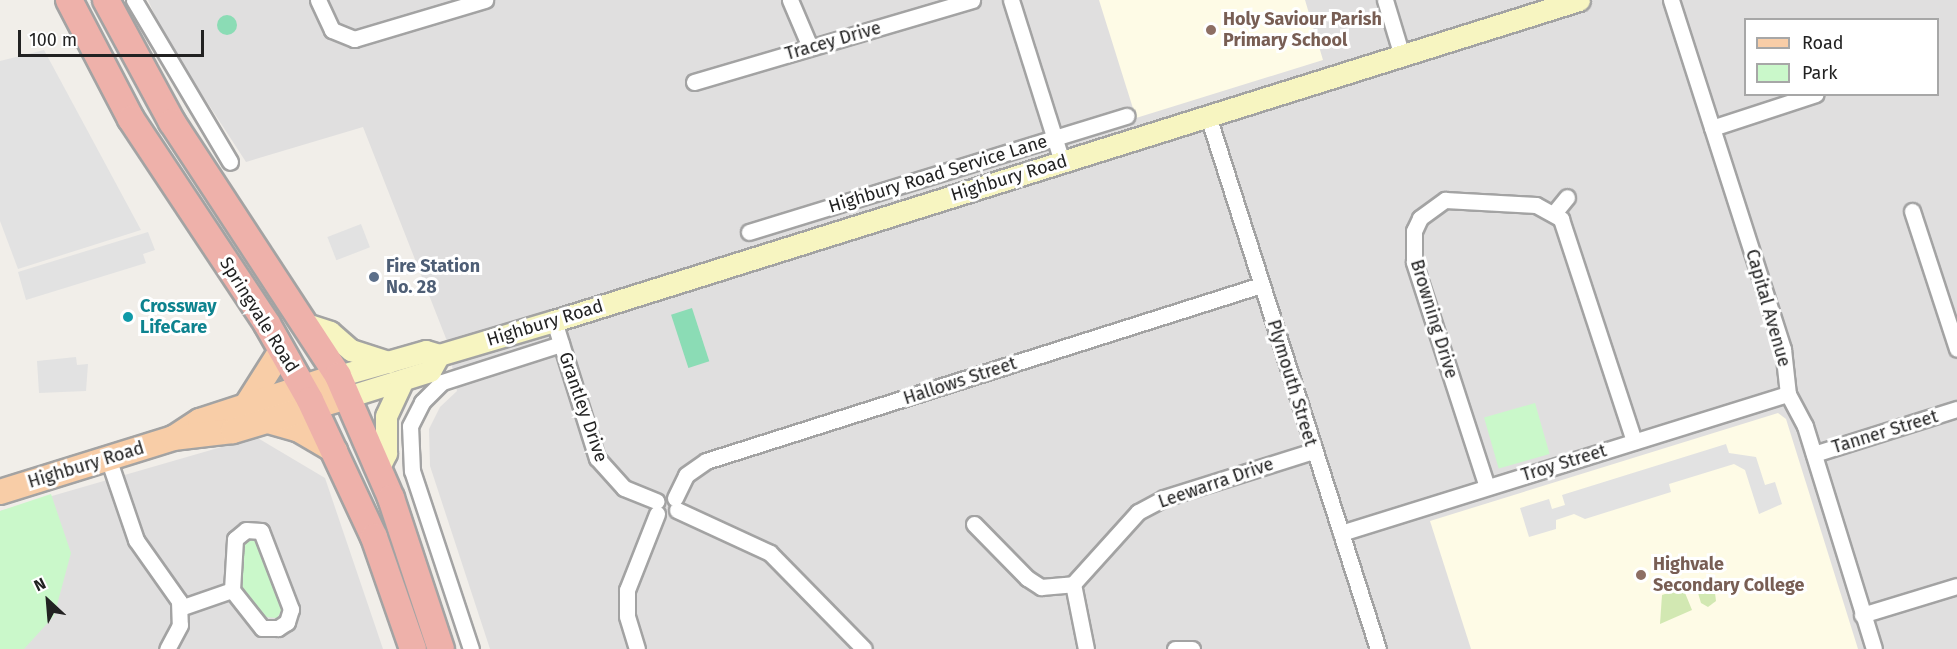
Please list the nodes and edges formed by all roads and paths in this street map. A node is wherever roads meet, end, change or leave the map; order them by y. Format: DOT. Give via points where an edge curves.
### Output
graph roads {
  1 [pos="69,0"];
  2 [pos="106,0"];
  3 [pos="134,0"];
  4 [pos="318,0"];
  5 [pos="485,0"];
  6 [pos="790,0"];
  7 [pos="972,0"];
  8 [pos="1011,0"];
  9 [pos="1385,0"];
  10 [pos="1579,0"];
  11 [pos="1671,0"];
  12 [pos="810,47"];
  13 [pos="1402,56"];
  14 [pos="694,82"];
  15 [pos="1810,96"];
  16 [pos="1127,116"];
  17 [pos="1208,116"];
  18 [pos="1712,128"];
  19 [pos="1055,138"];
  20 [pos="230,162"];
  21 [pos="1062,162"];
  22 [pos="1567,196"];
  23 [pos="1912,211"];
  24 [pos="1555,212"];
  25 [pos="749,232"];
  26 [pos="1261,285"];
  27 [pos="554,321"];
  28 [pos="309,325"];
  29 [pos="561,344"];
  30 [pos="282,349"];
  31 [pos="1957,349"];
  32 [pos="439,355"];
  33 [pos="388,362"];
  34 [pos="403,380"];
  35 [pos="343,386"];
  36 [pos="1788,394"];
  37 [pos="308,397"];
  38 [pos="246,406"];
  39 [pos="1957,410"];
  40 [pos="268,421"];
  41 [pos="173,438"];
  42 [pos="1634,441"];
  43 [pos="335,451"];
  44 [pos="1313,451"];
  45 [pos="1814,454"];
  46 [pos="108,458"];
  47 [pos="379,467"];
  48 [pos="1487,487"];
  49 [pos="0,492"];
  50 [pos="676,504"];
  51 [pos="656,508"];
  52 [pos="974,524"];
  53 [pos="1341,533"];
  54 [pos="1074,584"];
  55 [pos="1957,586"];
  56 [pos="232,590"];
  57 [pos="180,608"];
  58 [pos="1862,615"];
  59 [pos="167,649"];
  60 [pos="412,649"];
  61 [pos="441,649"];
  62 [pos="471,649"];
  63 [pos="637,649"];
  64 [pos="864,649"];
  65 [pos="1086,649"];
  66 [pos="1175,649"];
  67 [pos="1192,649"];
  68 [pos="1378,649"];
  69 [pos="1874,649"];
  1 -- 30 [label="highway, Springvale Road" via="131,119"];
  2 -- 28 [label="highway, Springvale Road" via="172,122"];
  3 -- 20 [label="street"];
  4 -- 5 [label="street" via="332,30 347,39"];
  6 -- 12 [label="street"];
  7 -- 12 [label="street, Tracey Drive"];
  8 -- 19 [label="street"];
  9 -- 13 [label="street"];
  10 -- 13 [label="main road, Highbury Road"];
  11 -- 18 [label="street, Capital Avenue"];
  12 -- 14 [label="street, Tracey Drive"];
  13 -- 17 [label="main road, Highbury Road"];
  15 -- 18 [label="street"];
  16 -- 19 [label="street, Highbury Road Service Lane"];
  17 -- 21 [label="main road, Highbury Road"];
  17 -- 26 [label="street, Plymouth Street"];
  18 -- 36 [label="street, Capital Avenue" via="1783,349"];
  19 -- 21 [label="street"];
  19 -- 25 [label="street, Highbury Road Service Lane"];
  21 -- 27 [label="main road, Highbury Road"];
  22 -- 24 [label="street"];
  23 -- 31 [label="street"];
  24 -- 42 [label="street" via="1565,229"];
  24 -- 48 [label="street, Browning Drive" via="1536,205 1445,200 1429,208 1414,231 1414,262"];
  26 -- 44 [label="street, Plymouth Street"];
  26 -- 50 [label="street, Hallows Street" via="706,461 686,475"];
  27 -- 29 [label="street, Grantley Drive"];
  27 -- 32 [label="main road, Highbury Road"];
  28 -- 33 [label="main road" via="330,332 351,350"];
  28 -- 35 [label="highway, Springvale Road"];
  29 -- 51 [label="street, Grantley Drive" via="597,458 616,482"];
  29 -- 62 [label="street, Highbury Road" via="450,378 417,409 408,442 412,471"];
  30 -- 37 [label="highway, Springvale Road"];
  30 -- 38 [label="main road"];
  32 -- 33 [label="main road, Highbury Road" via="426,351"];
  32 -- 34 [label="main road, Highbury Road" via="430,371"];
  33 -- 35 [label="main road, Highbury Road"];
  34 -- 35 [label="main road, Highbury Road"];
  34 -- 47 [label="main road" via="386,416 386,453"];
  35 -- 37 [label="main road, Highbury Road"];
  35 -- 47 [label="highway, Springvale Road"];
  36 -- 42 [label="street, Troy Street"];
  36 -- 45 [label="street, Capital Avenue"];
  37 -- 38 [label="main road, Highbury Road"];
  37 -- 40 [label="main road, Highbury Road"];
  37 -- 43 [label="highway, Springvale Road"];
  38 -- 41 [label="main road, Highbury Road" via="200,421"];
  39 -- 45 [label="street, Tanner Street"];
  40 -- 41 [label="main road, Highbury Road" via="204,437"];
  40 -- 43 [label="main road" via="299,430"];
  41 -- 46 [label="main road, Highbury Road"];
  42 -- 48 [label="street, Troy Street"];
  43 -- 60 [label="highway, Springvale Road" via="374,537"];
  44 -- 53 [label="street, Plymouth Street"];
  44 -- 54 [label="street, Leewarra Drive" via="1164,498 1138,512"];
  45 -- 58 [label="street, Capital Avenue"];
  46 -- 49 [label="main road, Highbury Road"];
  46 -- 57 [label="street" via="136,540"];
  47 -- 61 [label="highway, Springvale Road"];
  48 -- 53 [label="street, Troy Street"];
  50 -- 51 [label="street"];
  50 -- 64 [label="street" via="770,553"];
  51 -- 63 [label="street" via="627,590 627,616"];
  52 -- 54 [label="street" via="1027,578 1041,586"];
  53 -- 68 [label="street, Plymouth Street"];
  54 -- 65 [label="street"];
  55 -- 58 [label="street"];
  56 -- 56 [label="street" via="235,538 246,530 261,531 291,609 287,622 262,628"];
  56 -- 57 [label="street"];
  57 -- 59 [label="street" via="178,632"];
  58 -- 69 [label="street, Capital Avenue"];
  66 -- 67 [label="street"];
}
